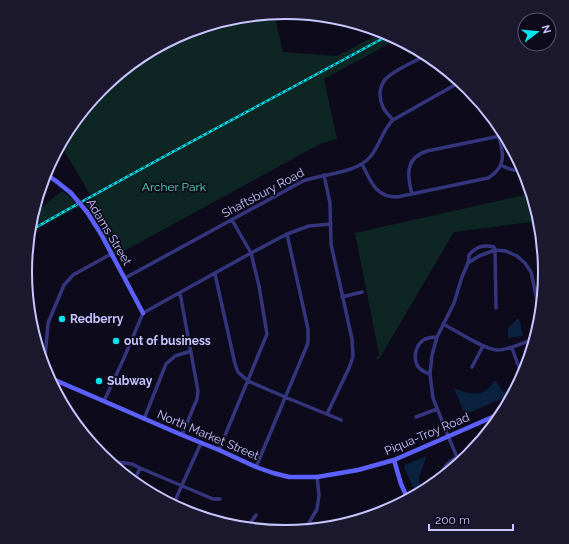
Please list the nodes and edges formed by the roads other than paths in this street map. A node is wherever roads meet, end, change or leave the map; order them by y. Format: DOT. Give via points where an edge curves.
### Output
graph roads {
  1 [pos="419,58"];
  2 [pos="454,85"];
  3 [pos="393,120"];
  4 [pos="498,135"];
  5 [pos="500,139"];
  6 [pos="362,164"];
  7 [pos="501,165"];
  8 [pos="516,170"];
  9 [pos="324,175"];
  10 [pos="50,177"];
  11 [pos="412,194"];
  12 [pos="232,220"];
  13 [pos="331,224"];
  14 [pos="287,234"];
  15 [pos="495,250"];
  16 [pos="251,253"];
  17 [pos="112,254"];
  18 [pos="468,263"];
  19 [pos="215,274"];
  20 [pos="125,278"];
  21 [pos="535,288"];
  22 [pos="362,292"];
  23 [pos="180,294"];
  24 [pos="536,295"];
  25 [pos="342,297"];
  26 [pos="496,308"];
  27 [pos="143,313"];
  28 [pos="443,324"];
  29 [pos="437,337"];
  30 [pos="528,341"];
  31 [pos="483,346"];
  32 [pos="512,348"];
  33 [pos="191,351"];
  34 [pos="45,354"];
  35 [pos="472,367"];
  36 [pos="519,367"];
  37 [pos="430,374"];
  38 [pos="56,381"];
  39 [pos="248,381"];
  40 [pos="285,397"];
  41 [pos="104,401"];
  42 [pos="437,409"];
  43 [pos="327,414"];
  44 [pos="416,417"];
  45 [pos="492,417"];
  46 [pos="144,419"];
  47 [pos="341,420"];
  48 [pos="182,436"];
  49 [pos="448,436"];
  50 [pos="201,443"];
  51 [pos="219,450"];
  52 [pos="458,456"];
  53 [pos="394,460"];
  54 [pos="453,460"];
  55 [pos="118,462"];
  56 [pos="256,467"];
  57 [pos="366,467"];
  58 [pos="140,468"];
  59 [pos="442,470"];
  60 [pos="136,477"];
  61 [pos="316,477"];
  62 [pos="182,486"];
  63 [pos="406,494"];
  64 [pos="220,499"];
  65 [pos="176,500"];
  66 [pos="256,515"];
  67 [pos="250,523"];
  68 [pos="308,524"];
  1 -- 3 [label="street" via="388,76 382,85 382,106"];
  2 -- 3 [label="street, Shaftsbury Road"];
  3 -- 6 [label="street, Shaftsbury Road" via="371,156"];
  4 -- 11 [label="street" via="418,155 408,171"];
  5 -- 7 [label="street" via="503,153"];
  6 -- 9 [label="street, Shaftsbury Road"];
  6 -- 11 [label="street" via="373,185 384,195 397,197"];
  7 -- 8 [label="street"];
  7 -- 11 [label="street" via="488,178"];
  9 -- 12 [label="street, Shaftsbury Road" via="303,181"];
  9 -- 13 [label="street"];
  10 -- 17 [label="street, Adams Street, bridge" via="71,193 88,212"];
  12 -- 16 [label="street"];
  12 -- 20 [label="street, Shaftsbury Road"];
  13 -- 14 [label="street" via="309,226"];
  13 -- 25 [label="street" via="331,244"];
  14 -- 16 [label="street"];
  14 -- 40 [label="street" via="308,329 308,343"];
  15 -- 18 [label="street"];
  15 -- 18 [label="street" via="488,245 480,246 469,255"];
  15 -- 21 [label="street" via="511,253 525,263 531,272"];
  15 -- 26 [label="street"];
  16 -- 19 [label="street"];
  16 -- 39 [label="street" via="268,334"];
  17 -- 20 [label="street, Adams Street"];
  17 -- 34 [label="street" via="73,275 64,285 48,323"];
  18 -- 28 [label="street" via="454,303"];
  19 -- 23 [label="street"];
  19 -- 39 [label="street" via="235,364 238,372"];
  20 -- 27 [label="street, Adams Street"];
  21 -- 24 [label="street"];
  22 -- 25 [label="street"];
  23 -- 27 [label="street"];
  23 -- 33 [label="street"];
  25 -- 43 [label="street" via="352,339 353,357"];
  27 -- 41 [label="street"];
  28 -- 29 [label="street"];
  28 -- 31 [label="street"];
  29 -- 37 [label="street"];
  29 -- 37 [label="street" via="425,339 416,348 417,366"];
  30 -- 32 [label="street"];
  31 -- 32 [label="street" via="496,350"];
  31 -- 35 [label="street"];
  32 -- 36 [label="street"];
  33 -- 46 [label="street" via="175,356 166,364"];
  33 -- 48 [label="street" via="198,391"];
  37 -- 42 [label="street"];
  38 -- 41 [label="street, North Market Street"];
  39 -- 40 [label="street"];
  39 -- 51 [label="street"];
  40 -- 43 [label="street"];
  40 -- 56 [label="street"];
  41 -- 46 [label="street, North Market Street"];
  42 -- 44 [label="street"];
  42 -- 49 [label="street"];
  43 -- 47 [label="street"];
  45 -- 49 [label="street, Piqua-Troy Road"];
  46 -- 48 [label="street, North Market Street"];
  48 -- 50 [label="street, North Market Street"];
  49 -- 52 [label="street"];
  49 -- 53 [label="street, Piqua-Troy Road"];
  50 -- 51 [label="street, North Market Street"];
  50 -- 62 [label="street"];
  51 -- 56 [label="street, North Market Street"];
  53 -- 57 [label="street, Piqua-Troy Road"];
  53 -- 63 [label="street"];
  54 -- 59 [label="street"];
  55 -- 58 [label="street"];
  56 -- 61 [label="street, North Market Street" via="289,477"];
  57 -- 61 [label="street, North Market Street"];
  58 -- 60 [label="street"];
  58 -- 62 [label="street"];
  61 -- 68 [label="street" via="319,495 316,509"];
  62 -- 64 [label="street" via="213,499"];
  62 -- 65 [label="street"];
  66 -- 67 [label="street"];
}
